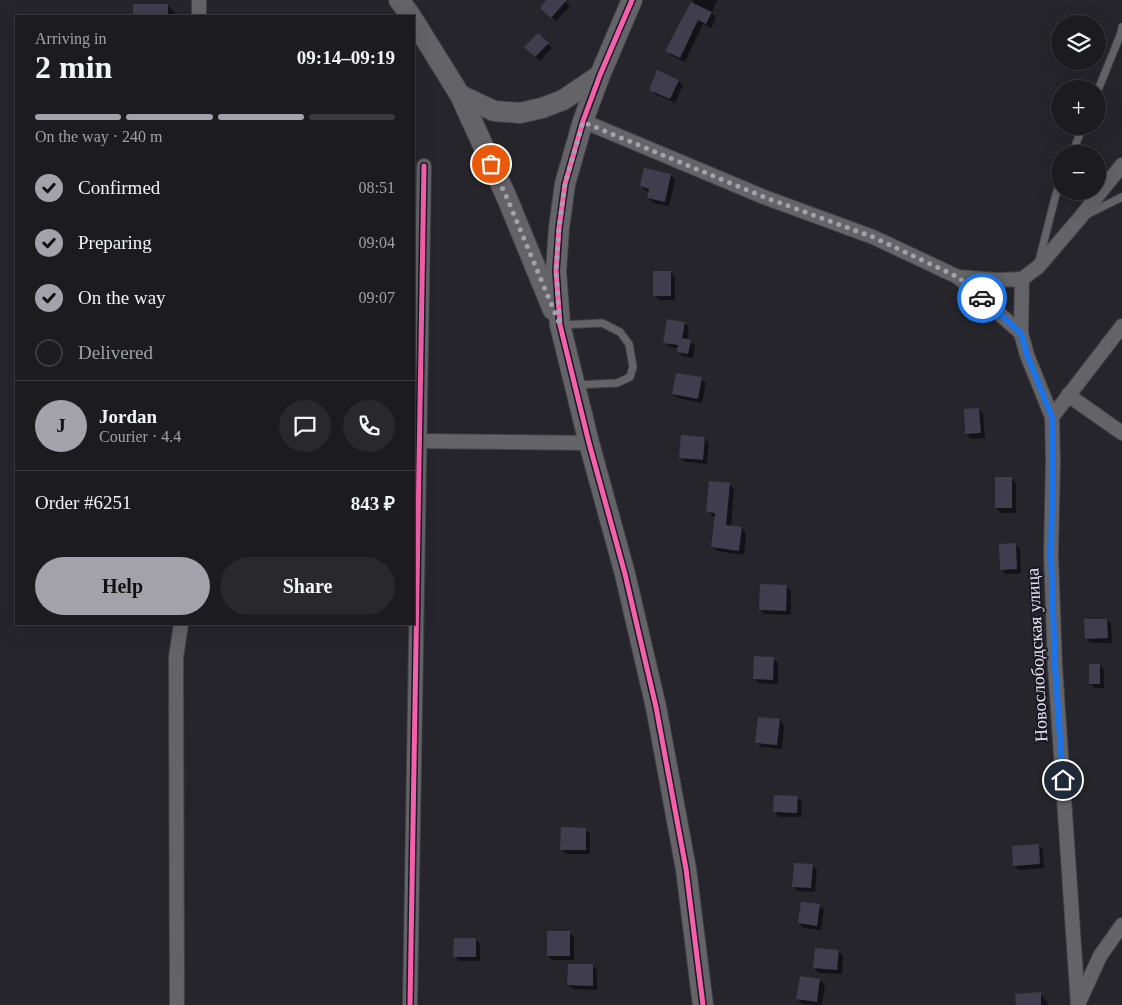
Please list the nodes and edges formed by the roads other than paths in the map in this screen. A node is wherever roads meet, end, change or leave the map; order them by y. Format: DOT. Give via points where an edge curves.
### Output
graph roads {
  1 [pos="199,0"];
  2 [pos="400,0"];
  3 [pos="632,0"];
  4 [pos="199,15"];
  5 [pos="410,15"];
  6 [pos="415,23"];
  7 [pos="1122,27"];
  8 [pos="600,75"];
  9 [pos="1102,80"];
  10 [pos="460,95"];
  11 [pos="583,122"];
  12 [pos="1122,165"];
  13 [pos="424,166"];
  14 [pos="1122,197"];
  15 [pos="1055,200"];
  16 [pos="1079,219"];
  17 [pos="1038,267"];
  18 [pos="958,277"];
  19 [pos="1022,279"];
  20 [pos="560,325"];
  21 [pos="1122,326"];
  22 [pos="1021,333"];
  23 [pos="575,385"];
  24 [pos="1068,395"];
  25 [pos="1052,417"];
  26 [pos="1122,433"];
  27 [pos="417,441"];
  28 [pos="589,442"];
  29 [pos="415,602"];
  30 [pos="181,625"];
  31 [pos="415,625"];
  32 [pos="1122,925"];
  33 [pos="1078,1004"];
  34 [pos="177,1005"];
  35 [pos="410,1005"];
  36 [pos="703,1005"];
  1 -- 4 [label="street"];
  2 -- 5 [label="street"];
  3 -- 8 [label="street"];
  6 -- 10 [label="street"];
  7 -- 9 [label="lane"];
  8 -- 10 [label="street" via="563,100 520,113 494,111"];
  8 -- 11 [label="street"];
  10 -- 20 [label="street"];
  11 -- 18 [label="street" via="764,197 873,237"];
  11 -- 20 [label="street" via="565,184 559,228 556,271"];
  12 -- 16 [label="street"];
  13 -- 27 [label="street"];
  14 -- 16 [label="lane"];
  15 -- 17 [label="lane"];
  16 -- 17 [label="street"];
  17 -- 19 [label="street"];
  18 -- 19 [label="street"];
  18 -- 22 [label="street"];
  19 -- 22 [label="street"];
  20 -- 23 [label="street"];
  20 -- 23 [label="lane" via="602,323 620,332 628,344 633,367 630,376 617,383"];
  21 -- 24 [label="street"];
  22 -- 25 [label="street"];
  23 -- 28 [label="street"];
  24 -- 25 [label="street"];
  24 -- 26 [label="street"];
  25 -- 33 [label="street, Новослободская улица" via="1051,554 1055,666"];
  27 -- 28 [label="street"];
  27 -- 29 [label="street"];
  28 -- 36 [label="street" via="625,574 656,708 686,869"];
  30 -- 34 [label="street" via="176,657"];
  31 -- 35 [label="street"];
  32 -- 33 [label="street" via="1100,956"];
}
